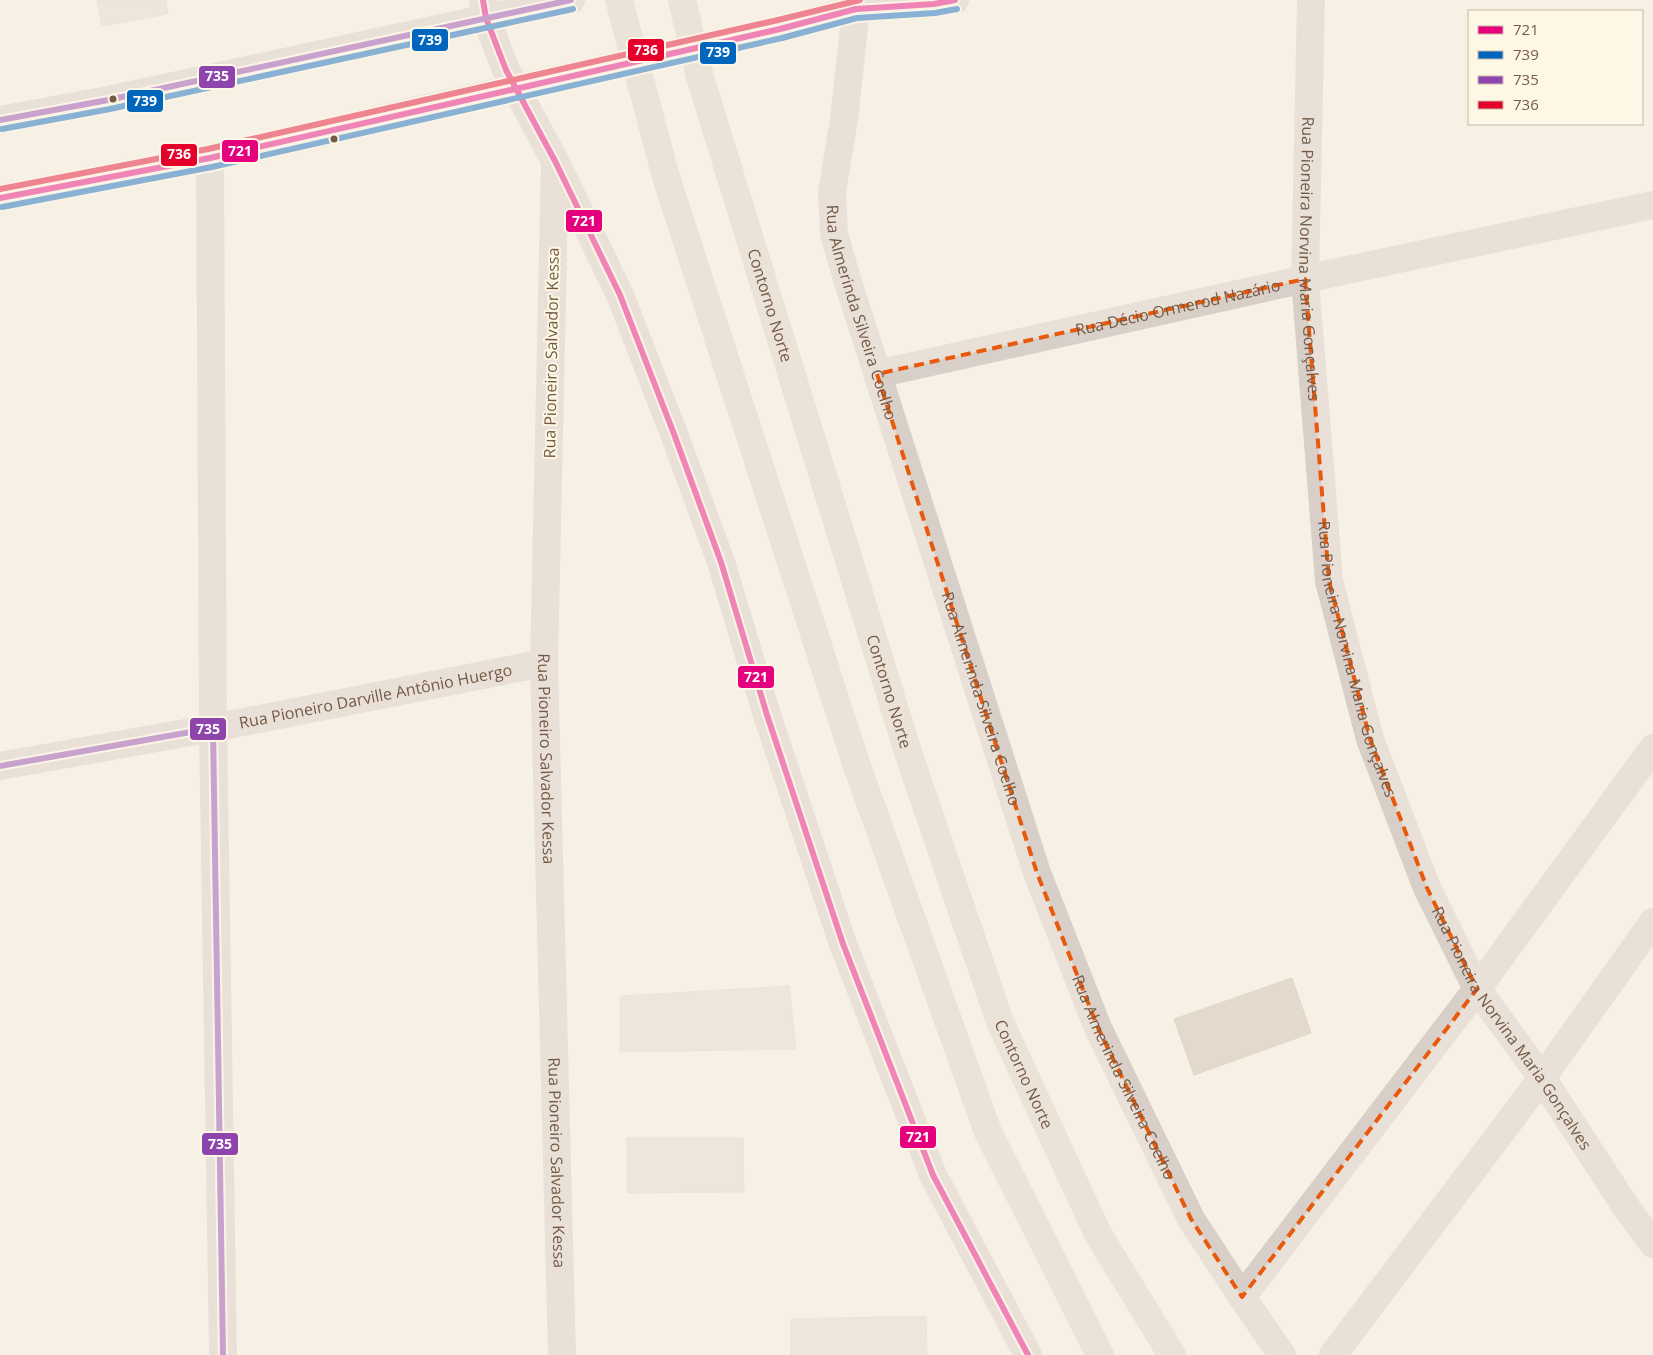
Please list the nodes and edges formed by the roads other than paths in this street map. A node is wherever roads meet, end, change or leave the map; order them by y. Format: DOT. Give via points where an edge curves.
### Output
graph roads {
  1 [pos="571,0"];
  2 [pos="619,0"];
  3 [pos="682,0"];
  4 [pos="956,0"];
  5 [pos="1310,0"];
  6 [pos="859,4"];
  7 [pos="485,9"];
  8 [pos="517,89"];
  9 [pos="0,120"];
  10 [pos="210,158"];
  11 [pos="555,161"];
  12 [pos="0,198"];
  13 [pos="1653,206"];
  14 [pos="1305,279"];
  15 [pos="878,374"];
  16 [pos="544,663"];
  17 [pos="213,728"];
  18 [pos="1653,748"];
  19 [pos="0,766"];
  20 [pos="1653,922"];
  21 [pos="1477,989"];
  22 [pos="1542,1078"];
  23 [pos="1653,1244"];
  24 [pos="1242,1297"];
  25 [pos="223,1355"];
  26 [pos="562,1355"];
  27 [pos="1028,1355"];
  28 [pos="1100,1355"];
  29 [pos="1172,1355"];
  30 [pos="1282,1355"];
  31 [pos="1333,1355"];
  1 -- 7 [label="street" via="533,8"];
  2 -- 28 [label="highway" via="666,177 864,785 988,1132"];
  3 -- 29 [label="highway, Contorno Norte" via="700,77 905,743 1000,1022 1098,1234"];
  4 -- 6 [label="street" via="934,4"];
  5 -- 14 [label="street, Rua Pioneira Norvina Maria Gonçalves"];
  6 -- 8 [label="street" via="780,29"];
  6 -- 15 [label="street, Rua Almerinda Silveira Coelho" via="832,192 834,234"];
  7 -- 8 [label="street" via="506,70"];
  7 -- 9 [label="street" via="108,100"];
  8 -- 10 [label="street"];
  8 -- 11 [label="street"];
  10 -- 12 [label="street"];
  10 -- 17 [label="street"];
  11 -- 16 [label="street, Rua Pioneiro Salvador Kessa"];
  11 -- 27 [label="street" via="620,295 674,434 721,562 767,715 843,944 933,1175"];
  13 -- 14 [label="street, Rua Décio Ormerod Nazário"];
  14 -- 15 [label="street, Rua Décio Ormerod Nazário"];
  14 -- 21 [label="street, Rua Pioneira Norvina Maria Gonçalves" via="1329,581 1370,739 1427,888"];
  15 -- 24 [label="street, Rua Almerinda Silveira Coelho" via="1037,873 1098,1028 1192,1219"];
  16 -- 17 [label="street, Rua Pioneiro Darville Antônio Huergo"];
  16 -- 26 [label="street, Rua Pioneiro Salvador Kessa"];
  17 -- 19 [label="street, Rua Pioneiro Darville Antônio Huergo"];
  17 -- 25 [label="street"];
  18 -- 21 [label="street"];
  20 -- 22 [label="street"];
  21 -- 22 [label="street, Rua Pioneira Norvina Maria Gonçalves"];
  21 -- 24 [label="street"];
  22 -- 23 [label="street, Rua Pioneira Norvina Maria Gonçalves"];
  22 -- 31 [label="street"];
  24 -- 30 [label="street, Rua Almerinda Silveira Coelho"];
}
